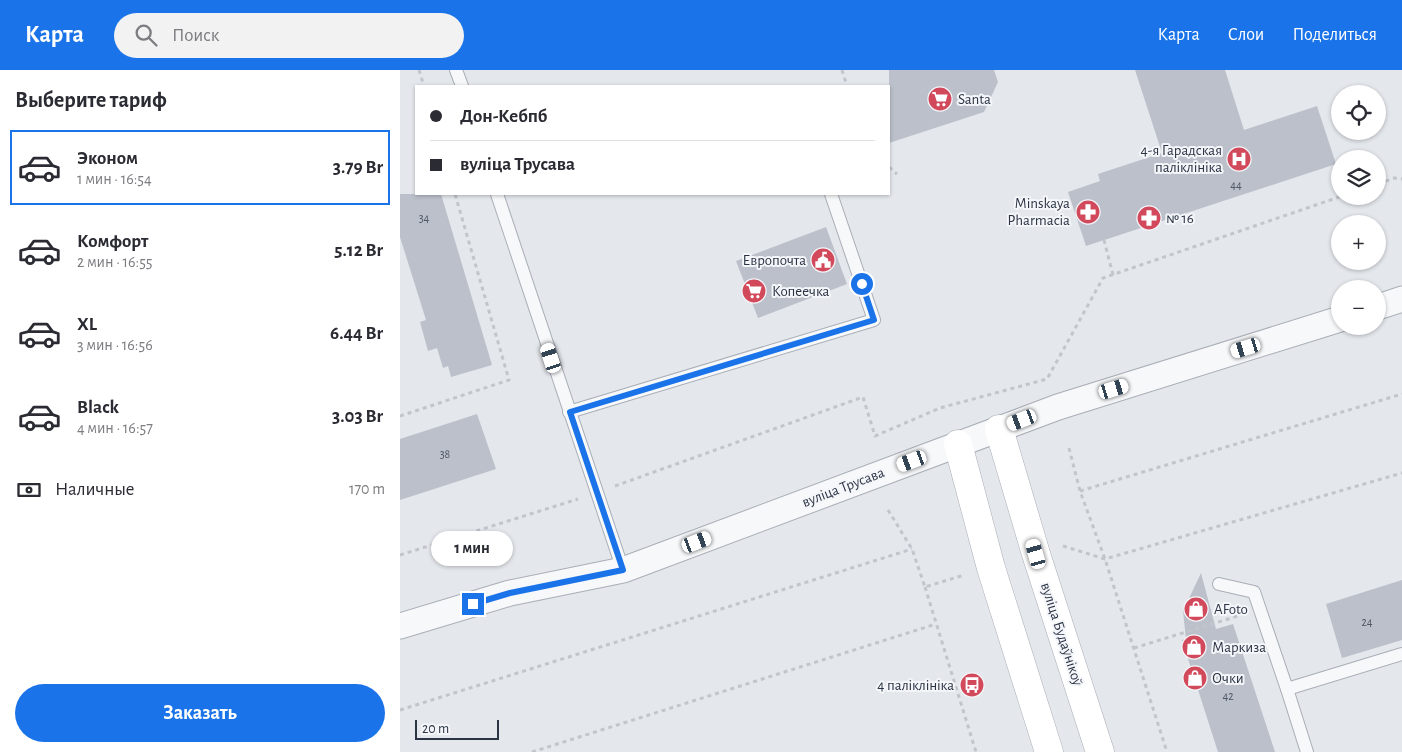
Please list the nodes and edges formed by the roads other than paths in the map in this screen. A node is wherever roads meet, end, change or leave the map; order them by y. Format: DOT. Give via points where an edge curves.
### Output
graph roads {
  1 [pos="456,70"];
  2 [pos="462,85"];
  3 [pos="497,195"];
  4 [pos="831,195"];
  5 [pos="1402,299"];
  6 [pos="1386,304"];
  7 [pos="1331,322"];
  8 [pos="570,412"];
  9 [pos="999,429"];
  10 [pos="958,444"];
  11 [pos="623,570"];
  12 [pos="1219,584"];
  13 [pos="400,626"];
  14 [pos="1402,654"];
  15 [pos="1287,689"];
  16 [pos="1048,752"];
  17 [pos="1100,752"];
  18 [pos="1307,752"];
  1 -- 2 [label="lane"];
  3 -- 8 [label="lane"];
  4 -- 8 [label="lane" via="874,320"];
  5 -- 6 [label="street"];
  7 -- 9 [label="street, вуліца Трусава" via="1058,407"];
  8 -- 11 [label="lane"];
  9 -- 10 [label="street, вуліца Трусава"];
  9 -- 17 [label="street, вуліца Будаўнікоў"];
  10 -- 11 [label="street, вуліца Трусава"];
  10 -- 16 [label="street" via="991,568"];
  11 -- 13 [label="street, вуліца Трусава" via="510,593"];
  12 -- 15 [label="lane" via="1254,592"];
  14 -- 15 [label="lane"];
  15 -- 18 [label="lane"];
}
